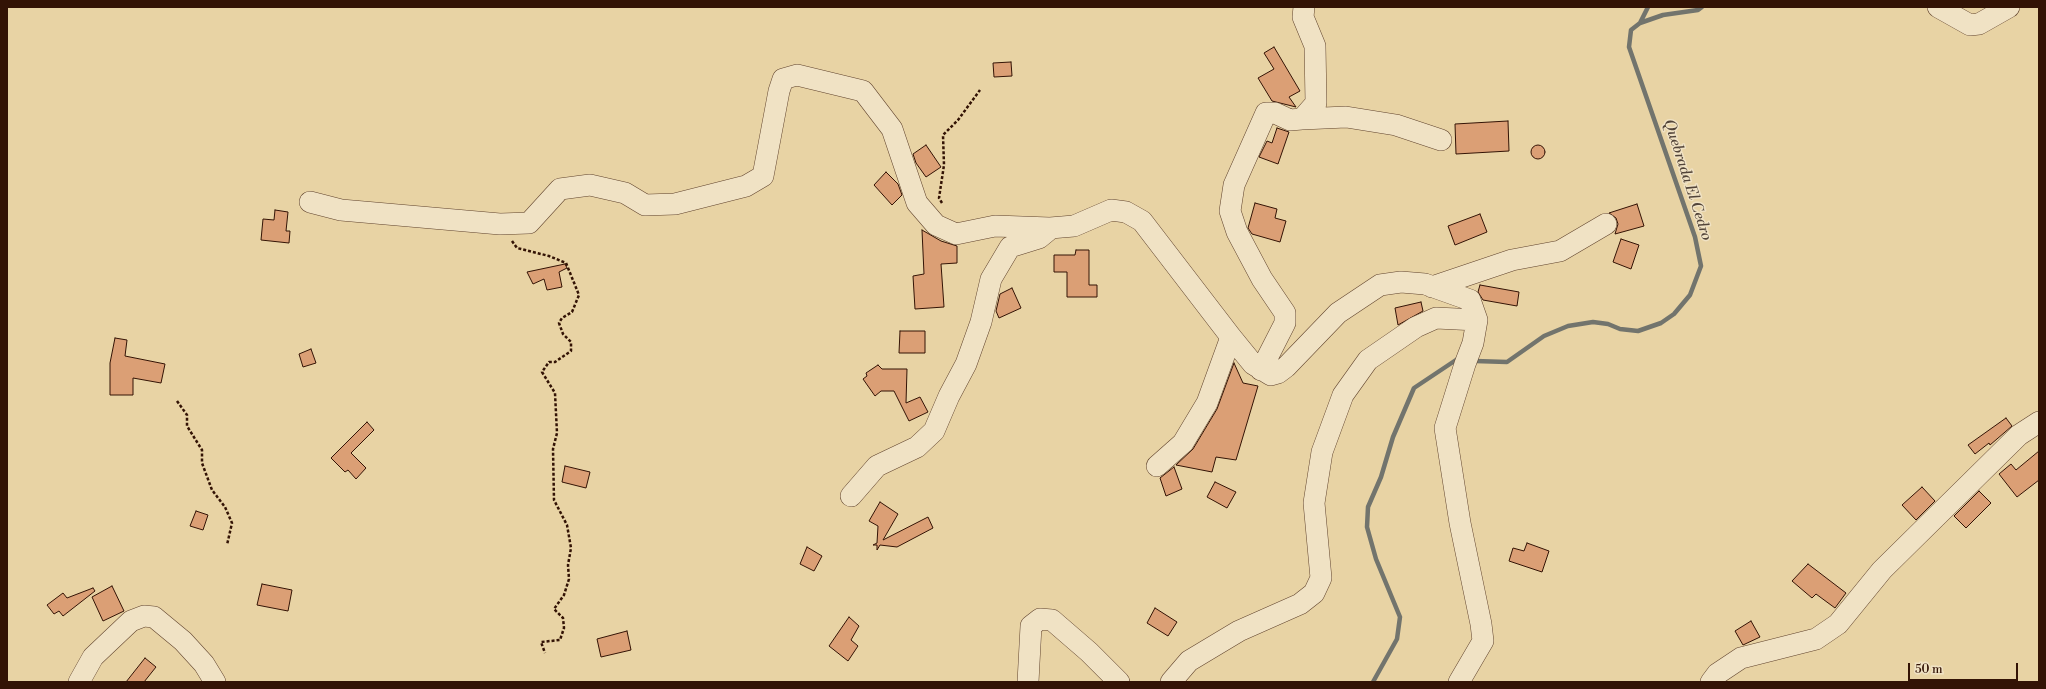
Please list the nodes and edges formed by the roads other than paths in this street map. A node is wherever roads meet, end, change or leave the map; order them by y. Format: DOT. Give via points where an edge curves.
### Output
graph roads {
  1 [pos="1304,7"];
  2 [pos="1938,7"];
  3 [pos="2009,7"];
  4 [pos="1302,118"];
  5 [pos="1441,140"];
  6 [pos="310,202"];
  7 [pos="1606,224"];
  8 [pos="1050,228"];
  9 [pos="1432,287"];
  10 [pos="1477,320"];
  11 [pos="1231,337"];
  12 [pos="1261,370"];
  13 [pos="2039,422"];
  14 [pos="1157,466"];
  15 [pos="851,496"];
  16 [pos="79,682"];
  17 [pos="215,682"];
  18 [pos="1028,682"];
  19 [pos="1119,682"];
  20 [pos="1171,682"];
  21 [pos="1459,682"];
  22 [pos="1711,682"];
  1 -- 4 [label="street" via="1302,17 1315,46 1316,103"];
  2 -- 3 [label="street" via="1970,25 1979,24"];
  4 -- 5 [label="street" via="1346,117 1396,125"];
  4 -- 12 [label="street" via="1290,120 1275,113 1266,113 1234,185 1230,211 1237,232 1262,279 1285,313 1284,323"];
  6 -- 8 [label="street" via="341,210 500,224 529,223 560,189 590,185 625,193 645,205 675,204 746,186 763,176 783,79 797,75 863,91 892,129 918,203 936,225 956,234 995,226"];
  7 -- 9 [label="street" via="1560,251 1512,260"];
  8 -- 11 [label="street" via="1074,226 1111,210 1126,212 1142,220"];
  8 -- 15 [label="street" via="1039,238 1010,247 991,279 981,322 966,364 934,431 917,447 877,466"];
  9 -- 10 [label="street" via="1470,300"];
  9 -- 12 [label="street" via="1401,282 1380,285 1338,313 1278,373 1271,375"];
  10 -- 20 [label="street" via="1436,318 1416,327 1368,360 1342,395 1322,452 1314,503 1321,578 1314,593 1300,604 1238,631 1189,661"];
  10 -- 21 [label="street" via="1474,343 1445,428 1458,516 1483,641"];
  11 -- 12 [label="street"];
  11 -- 14 [label="street" via="1207,403 1183,443"];
  13 -- 22 [label="street" via="2019,435 1882,570 1838,624 1816,639 1741,658 1717,674"];
  16 -- 17 [label="street" via="93,657 131,621 144,616 154,616 204,664"];
  18 -- 19 [label="street" via="1031,626 1040,619 1052,620 1090,652"];
}
